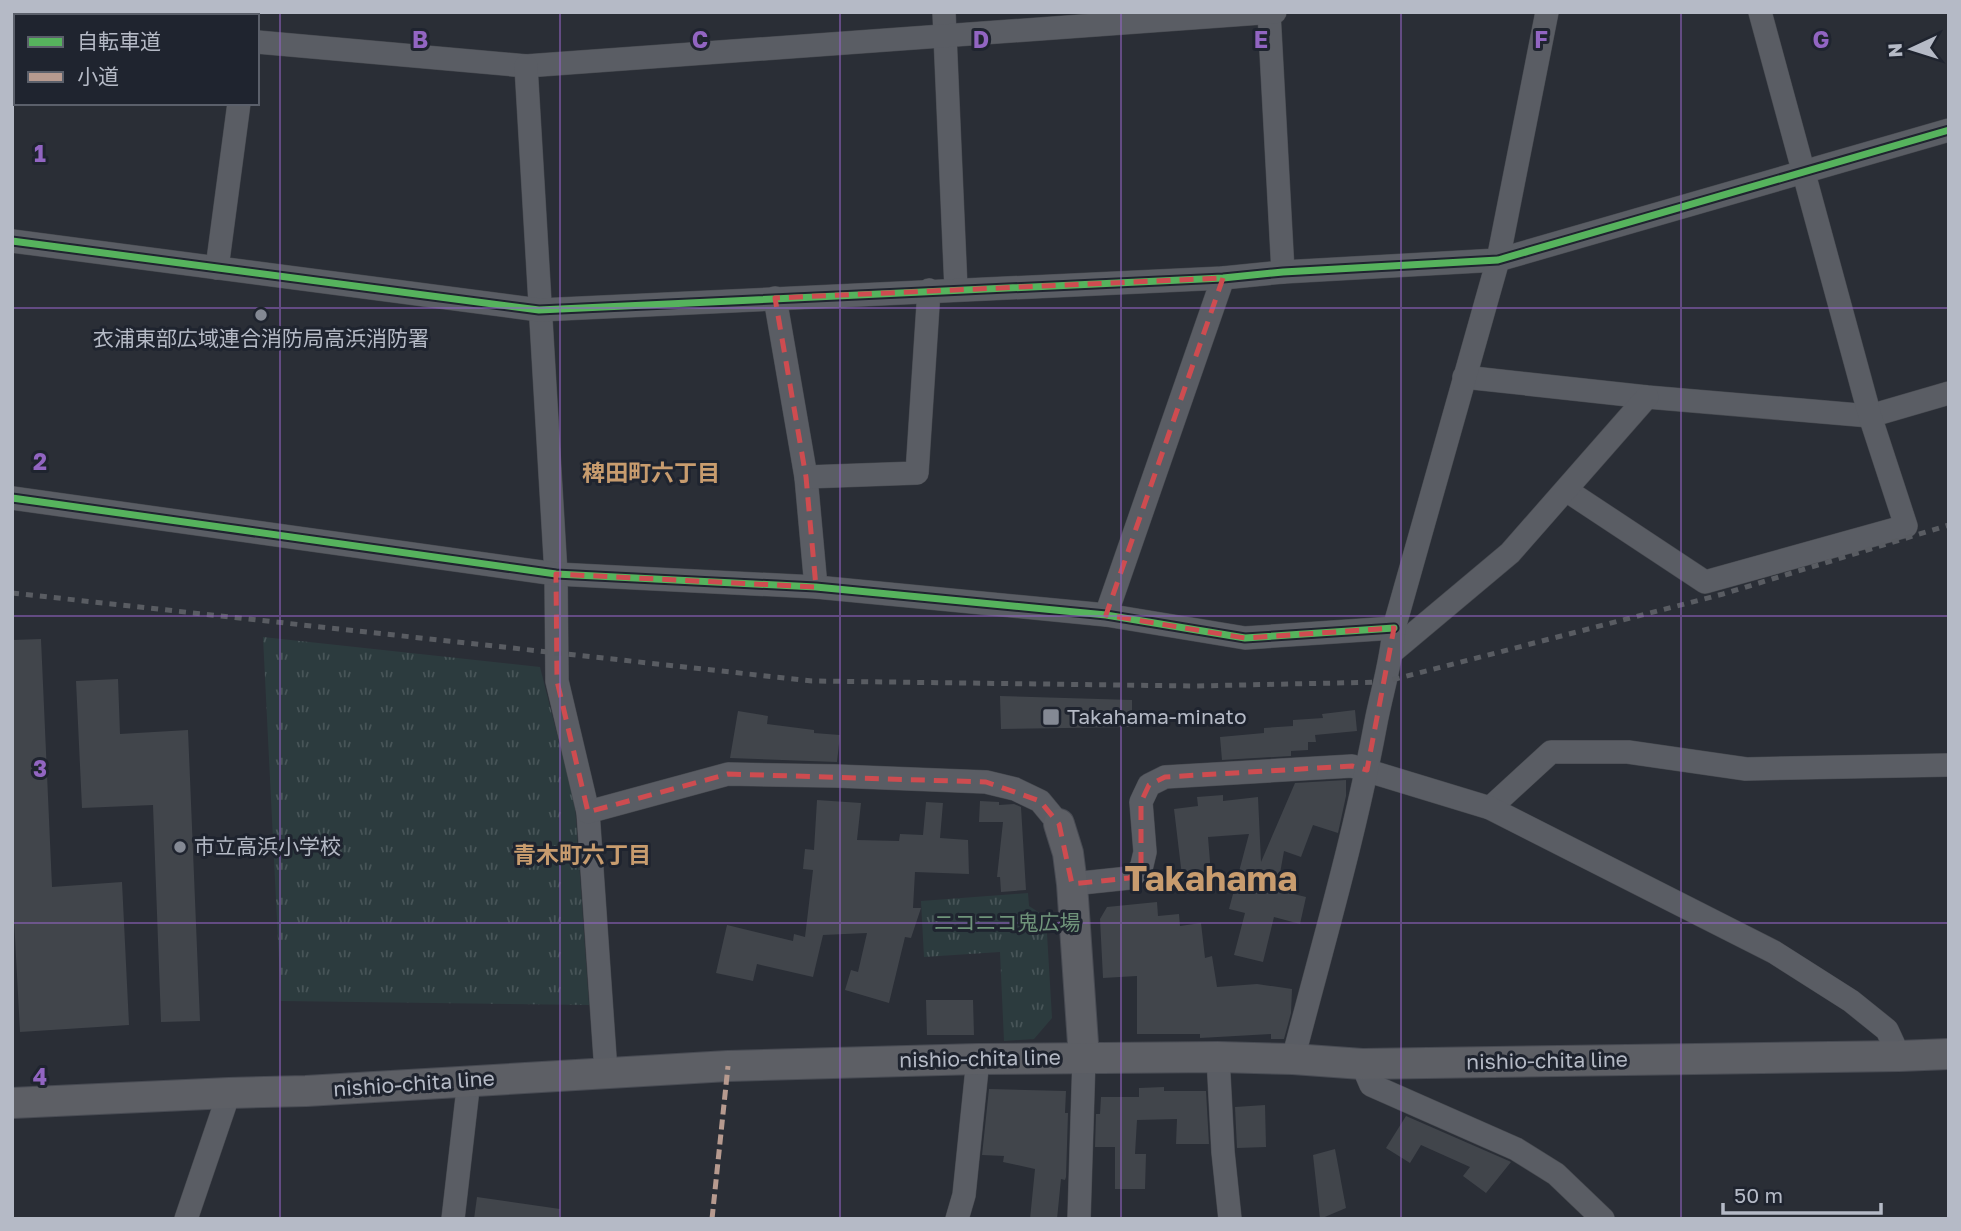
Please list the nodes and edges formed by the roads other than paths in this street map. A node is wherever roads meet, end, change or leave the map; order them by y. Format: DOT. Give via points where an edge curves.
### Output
graph roads {
  1 [pos="1275,12"];
  2 [pos="1547,12"];
  3 [pos="1760,12"];
  4 [pos="1269,13"];
  5 [pos="1169,16"];
  6 [pos="944,23"];
  7 [pos="259,42"];
  8 [pos="526,66"];
  9 [pos="239,105"];
  10 [pos="1949,130"];
  11 [pos="1804,172"];
  12 [pos="12,241"];
  13 [pos="1498,260"];
  14 [pos="217,268"];
  15 [pos="1283,272"];
  16 [pos="1223,278"];
  17 [pos="956,289"];
  18 [pos="929,290"];
  19 [pos="775,298"];
  20 [pos="539,310"];
  21 [pos="1464,377"];
  22 [pos="1949,393"];
  23 [pos="1647,397"];
  24 [pos="1870,416"];
  25 [pos="806,477"];
  26 [pos="1566,490"];
  27 [pos="12,498"];
  28 [pos="556,574"];
  29 [pos="816,587"];
  30 [pos="1106,615"];
  31 [pos="1394,628"];
  32 [pos="1392,652"];
  33 [pos="1949,765"];
  34 [pos="1367,770"];
  35 [pos="1490,808"];
  36 [pos="588,812"];
  37 [pos="1059,824"];
  38 [pos="1072,884"];
  39 [pos="1949,1054"];
  40 [pos="1899,1056"];
  41 [pos="1218,1057"];
  42 [pos="1084,1058"];
  43 [pos="978,1059"];
  44 [pos="1293,1059"];
  45 [pos="1362,1064"];
  46 [pos="606,1072"];
  47 [pos="469,1080"];
  48 [pos="229,1093"];
  49 [pos="12,1103"];
  50 [pos="186,1219"];
  51 [pos="453,1219"];
  52 [pos="957,1219"];
  53 [pos="1079,1219"];
  54 [pos="1230,1219"];
  55 [pos="1603,1219"];
  1 -- 4 [label="street"];
  2 -- 13 [label="street"];
  3 -- 11 [label="street"];
  4 -- 5 [label="street"];
  4 -- 15 [label="street"];
  5 -- 6 [label="street"];
  6 -- 8 [label="street"];
  6 -- 17 [label="street"];
  7 -- 8 [label="street"];
  8 -- 20 [label="street"];
  9 -- 14 [label="street"];
  10 -- 11 [label="street"];
  11 -- 13 [label="street"];
  11 -- 24 [label="street"];
  12 -- 14 [label="street"];
  13 -- 15 [label="street"];
  13 -- 21 [label="street"];
  14 -- 20 [label="street"];
  15 -- 16 [label="street"];
  16 -- 17 [label="street"];
  16 -- 30 [label="street"];
  17 -- 18 [label="street"];
  18 -- 19 [label="street"];
  18 -- 25 [label="street" via="917,473"];
  19 -- 20 [label="street"];
  19 -- 25 [label="street"];
  20 -- 28 [label="street"];
  21 -- 23 [label="street"];
  21 -- 31 [label="street"];
  22 -- 24 [label="street"];
  23 -- 24 [label="street"];
  23 -- 26 [label="street"];
  24 -- 26 [label="street" via="1906,526 1706,582"];
  25 -- 29 [label="street"];
  26 -- 32 [label="street" via="1510,553"];
  27 -- 28 [label="street"];
  28 -- 29 [label="street"];
  28 -- 36 [label="street" via="557,681"];
  29 -- 30 [label="street"];
  30 -- 31 [label="street" via="1245,638"];
  31 -- 32 [label="street"];
  32 -- 34 [label="street"];
  33 -- 35 [label="street" via="1746,769 1628,752 1551,752"];
  34 -- 35 [label="street"];
  34 -- 38 [label="street" via="1352,766 1165,777 1149,785 1141,802 1145,852 1141,869 1129,878"];
  34 -- 44 [label="street"];
  35 -- 40 [label="street" via="1774,952 1851,1001 1886,1030"];
  36 -- 37 [label="street" via="728,774 809,775 986,782 1040,801"];
  36 -- 46 [label="street"];
  37 -- 38 [label="main road"];
  38 -- 42 [label="main road"];
  39 -- 40 [label="main road, nishio-chita line"];
  40 -- 45 [label="main road, nishio-chita line"];
  41 -- 42 [label="main road, nishio-chita line"];
  41 -- 44 [label="main road, nishio-chita line"];
  41 -- 54 [label="street"];
  42 -- 43 [label="main road, nishio-chita line"];
  42 -- 53 [label="street"];
  43 -- 46 [label="main road, nishio-chita line"];
  43 -- 52 [label="street" via="964,1195"];
  44 -- 45 [label="main road, nishio-chita line"];
  45 -- 55 [label="street" via="1371,1085 1516,1149 1556,1174"];
  46 -- 47 [label="main road, nishio-chita line"];
  47 -- 48 [label="main road, nishio-chita line"];
  47 -- 51 [label="street"];
  48 -- 49 [label="main road, nishio-chita line"];
  48 -- 50 [label="street"];
}
